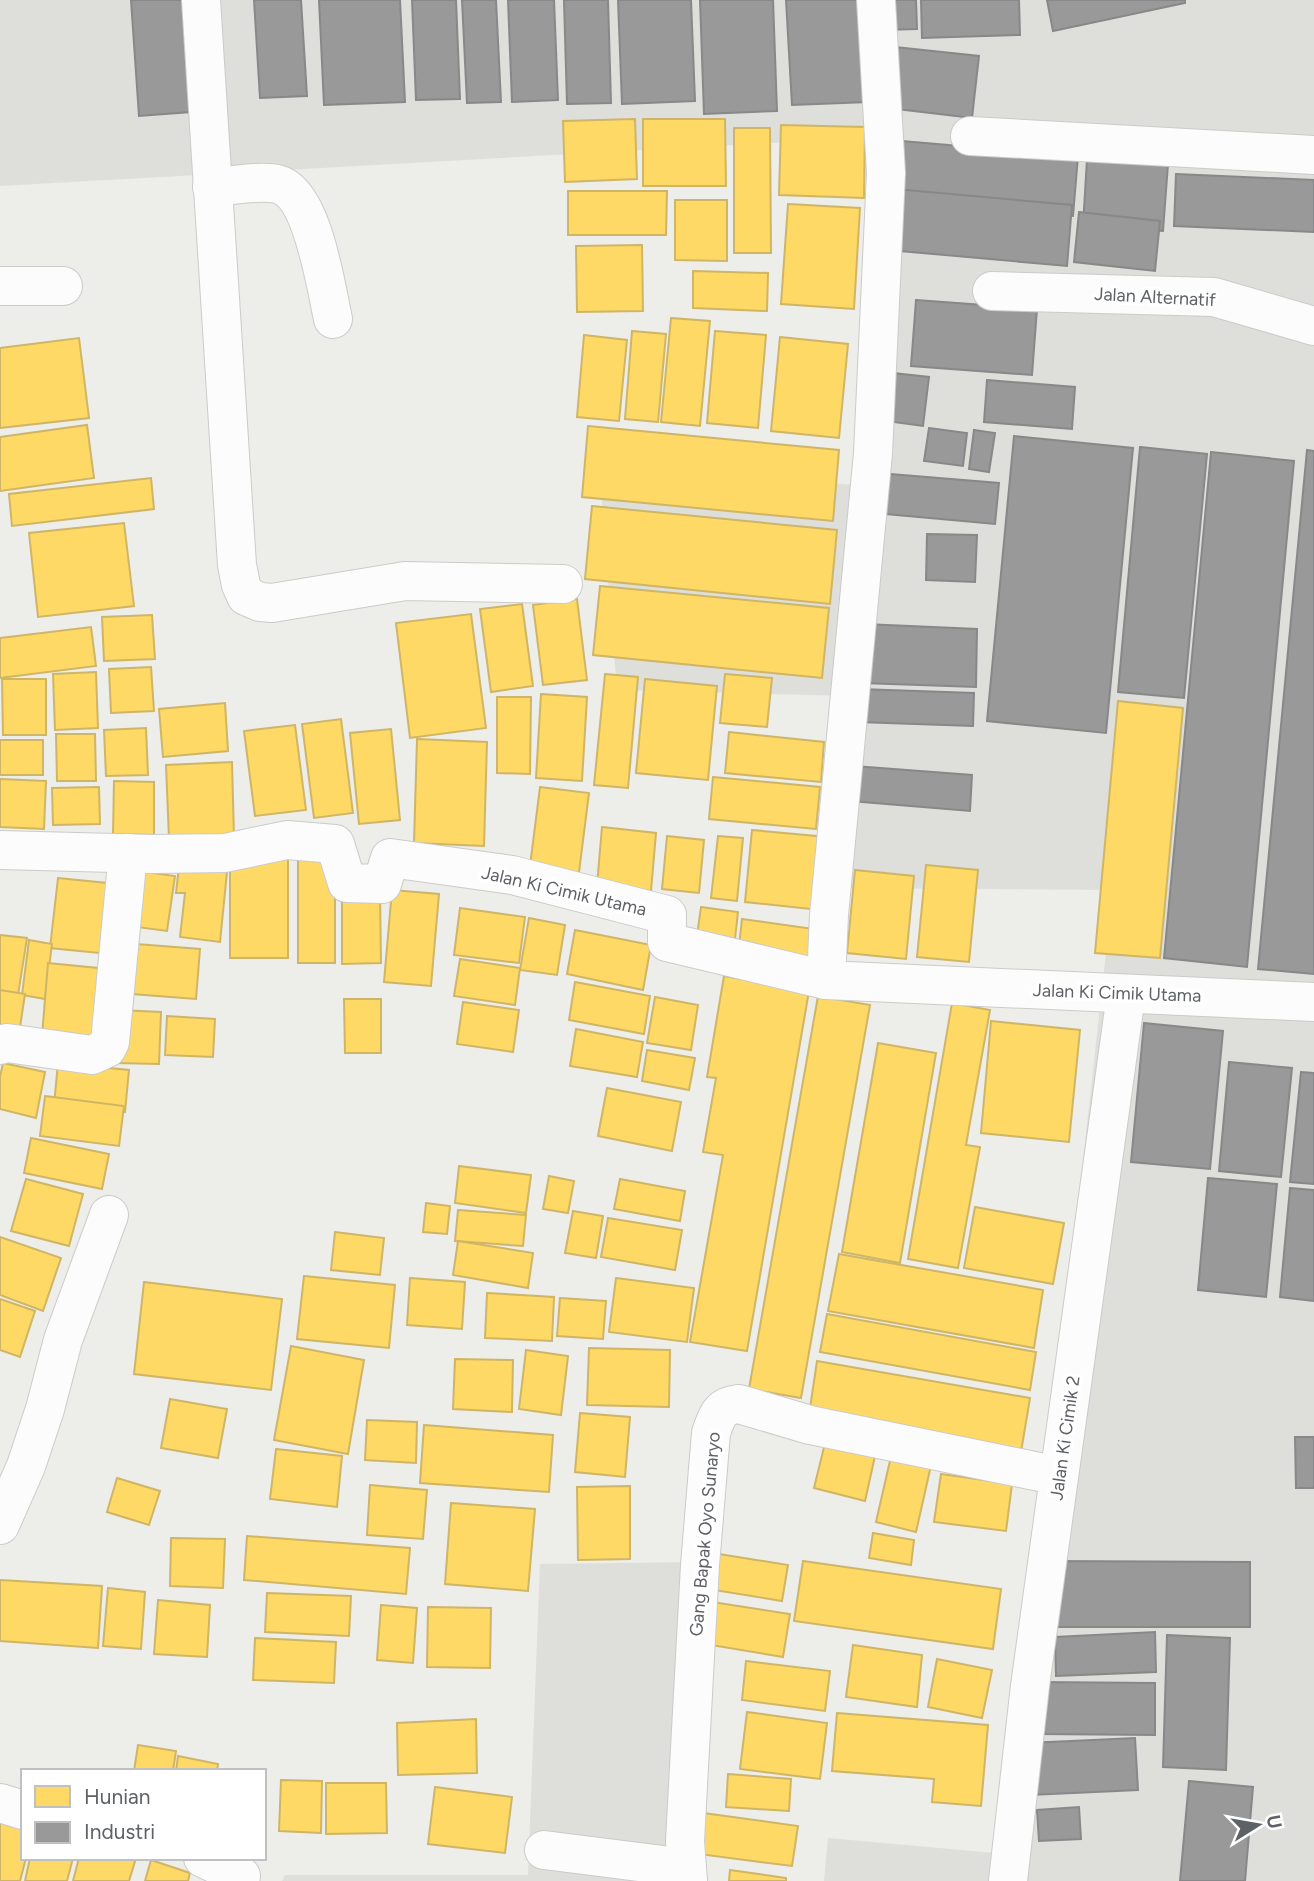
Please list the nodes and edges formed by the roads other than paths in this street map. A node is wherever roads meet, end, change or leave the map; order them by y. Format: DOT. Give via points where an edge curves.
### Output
graph roads {
  1 [pos="201,0"];
  2 [pos="876,0"];
  3 [pos="970,135"];
  4 [pos="1314,155"];
  5 [pos="212,187"];
  6 [pos="0,286"];
  7 [pos="63,286"];
  8 [pos="992,291"];
  9 [pos="333,319"];
  10 [pos="1314,326"];
  11 [pos="563,584"];
  12 [pos="0,850"];
  13 [pos="128,853"];
  14 [pos="826,980"];
  15 [pos="1126,995"];
  16 [pos="1314,1002"];
  17 [pos="0,1045"];
  18 [pos="109,1214"];
  19 [pos="1059,1476"];
  20 [pos="0,1525"];
  21 [pos="0,1803"];
  22 [pos="21,1809"];
  23 [pos="544,1850"];
  24 [pos="207,1860"];
  25 [pos="688,1875"];
  26 [pos="241,1876"];
  27 [pos="1008,1881"];
  1 -- 5 [label="street"];
  2 -- 14 [label="street" via="886,173 873,440"];
  3 -- 4 [label="street"];
  5 -- 9 [label="street" via="276,183 292,192 310,227"];
  5 -- 11 [label="street" via="237,565 246,596 272,603 405,581"];
  6 -- 7 [label="street"];
  8 -- 10 [label="street, Jalan Alternatif" via="1214,297"];
  12 -- 13 [label="street, Jalan Ki Cimik Utama"];
  13 -- 14 [label="street, Jalan Ki Cimik Utama" via="225,853 287,841 335,844 347,883 382,884 390,858 512,875 667,915 667,942"];
  13 -- 17 [label="street" via="107,1048 92,1055"];
  14 -- 15 [label="street, Jalan Ki Cimik Utama"];
  15 -- 16 [label="street, Jalan Ki Cimik Utama"];
  15 -- 19 [label="street, Jalan Ki Cimik 2"];
  18 -- 20 [label="street" via="63,1340 26,1466"];
  19 -- 25 [label="street, Gang Bapak Oyo Sunaryo" via="810,1425 738,1404 718,1412 711,1433 700,1565 685,1841"];
  19 -- 27 [label="street, Jalan Ki Cimik 2"];
  21 -- 22 [label="street"];
  23 -- 25 [label="street"];
  24 -- 26 [label="street"];
}
